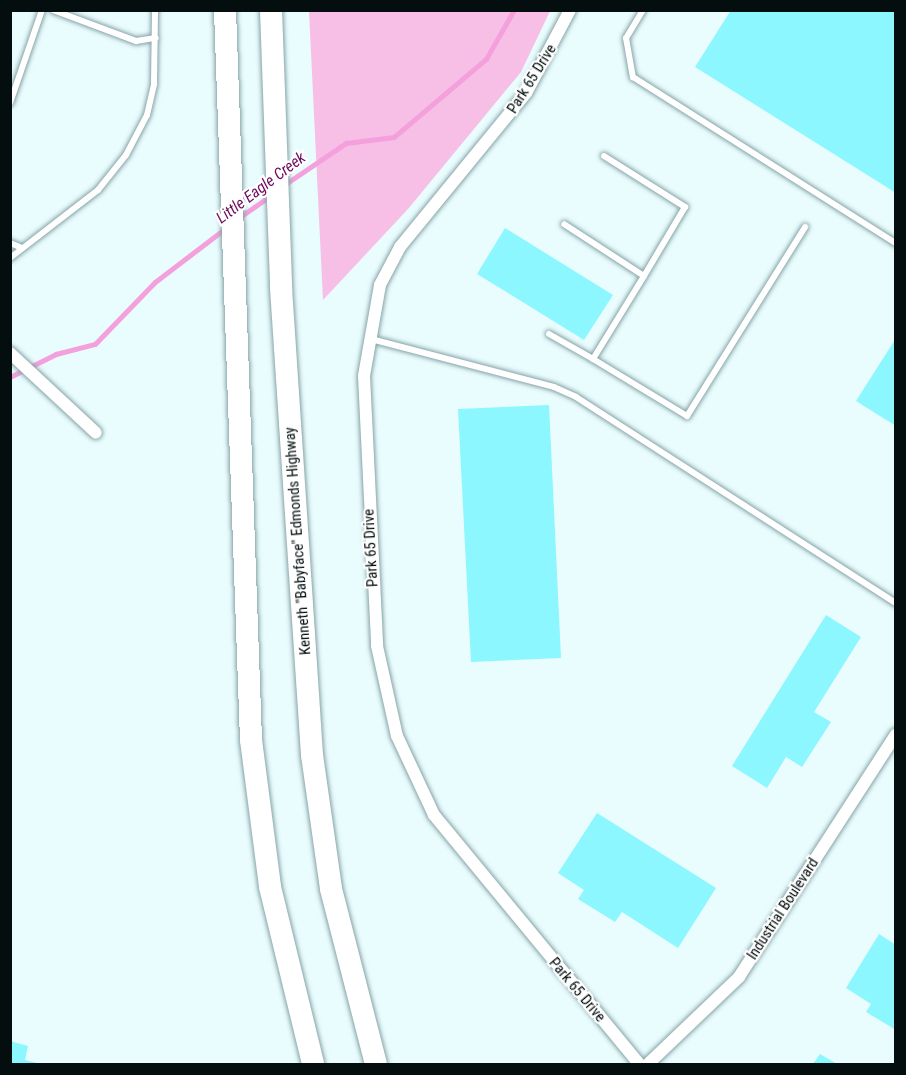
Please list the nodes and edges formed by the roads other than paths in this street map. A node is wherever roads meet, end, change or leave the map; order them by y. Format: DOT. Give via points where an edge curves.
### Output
graph roads {
  1 [pos="42,10"];
  2 [pos="53,10"];
  3 [pos="155,10"];
  4 [pos="225,10"];
  5 [pos="271,10"];
  6 [pos="570,10"];
  7 [pos="643,10"];
  8 [pos="156,38"];
  9 [pos="10,103"];
  10 [pos="604,156"];
  11 [pos="564,224"];
  12 [pos="805,226"];
  13 [pos="10,243"];
  14 [pos="896,243"];
  15 [pos="22,248"];
  16 [pos="10,258"];
  17 [pos="644,276"];
  18 [pos="549,334"];
  19 [pos="368,338"];
  20 [pos="10,353"];
  21 [pos="593,359"];
  22 [pos="96,433"];
  23 [pos="896,603"];
  24 [pos="896,734"];
  25 [pos="313,1065"];
  26 [pos="376,1065"];
  27 [pos="639,1065"];
  28 [pos="648,1065"];
  1 -- 9 [label="lane"];
  2 -- 8 [label="lane" via="136,41"];
  3 -- 8 [label="lane"];
  4 -- 25 [label="highway" via="239,317 251,740 270,887"];
  5 -- 26 [label="highway, Kenneth \"Babyface\" Edmonds Highway" via="281,288 316,790 340,931"];
  6 -- 19 [label="street, Park 65 Drive" via="514,111 391,261"];
  7 -- 14 [label="lane" via="626,38 633,77"];
  8 -- 15 [label="lane" via="147,115 126,155 98,190"];
  10 -- 17 [label="lane" via="685,207"];
  11 -- 17 [label="lane"];
  12 -- 21 [label="lane" via="687,416"];
  13 -- 15 [label="lane"];
  15 -- 16 [label="lane"];
  17 -- 21 [label="lane"];
  18 -- 21 [label="lane"];
  19 -- 23 [label="lane" via="554,387 576,397"];
  19 -- 27 [label="street, Park 65 Drive" via="364,419 377,646 383,689 404,756 450,839"];
  20 -- 22 [label="street"];
  24 -- 28 [label="street, Industrial Boulevard" via="739,976"];
}
